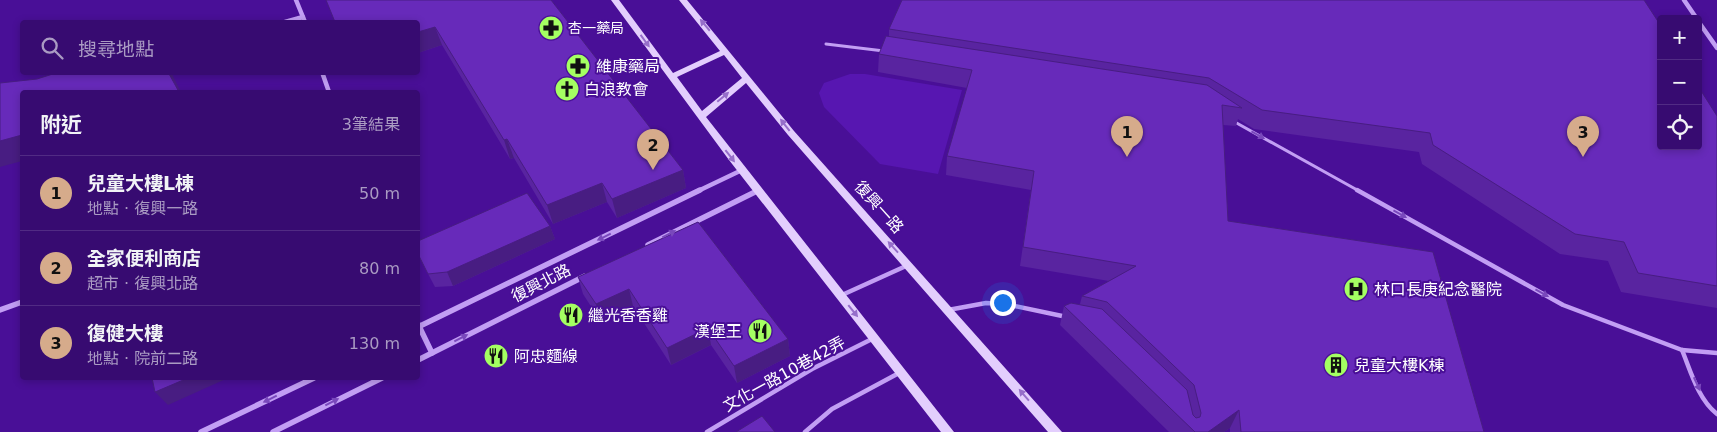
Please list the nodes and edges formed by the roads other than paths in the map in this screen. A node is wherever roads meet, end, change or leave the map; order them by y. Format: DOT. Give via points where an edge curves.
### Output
graph roads {
  1 [pos="296,0"];
  2 [pos="615,0"];
  3 [pos="683,0"];
  4 [pos="1684,0"];
  5 [pos="1694,15"];
  6 [pos="303,17"];
  7 [pos="292,20"];
  8 [pos="304,20"];
  9 [pos="1702,26"];
  10 [pos="826,44"];
  11 [pos="1717,48"];
  12 [pos="726,51"];
  13 [pos="892,52"];
  14 [pos="323,75"];
  15 [pos="672,77"];
  16 [pos="747,78"];
  17 [pos="328,90"];
  18 [pos="701,117"];
  19 [pos="1231,120"];
  20 [pos="742,170"];
  21 [pos="757,190"];
  22 [pos="644,247"];
  23 [pos="908,265"];
  24 [pos="591,273"];
  25 [pos="841,296"];
  26 [pos="20,303"];
  27 [pos="0,310"];
  28 [pos="948,310"];
  29 [pos="1071,318"];
  30 [pos="420,325"];
  31 [pos="420,330"];
  32 [pos="874,338"];
  33 [pos="1682,350"];
  34 [pos="432,353"];
  35 [pos="1717,353"];
  36 [pos="420,359"];
  37 [pos="899,373"];
  38 [pos="310,380"];
  39 [pos="378,380"];
  40 [pos="1717,414"];
  41 [pos="201,432"];
  42 [pos="273,432"];
  43 [pos="707,432"];
  44 [pos="805,432"];
  45 [pos="948,432"];
  46 [pos="1056,432"];
  1 -- 6 [label="street"];
  2 -- 15 [label="main road, one-way"];
  12 -- 3 [label="main road, 復興一路, one-way"];
  4 -- 5 [label="street"];
  6 -- 7 [label="street"];
  6 -- 8 [label="street"];
  9 -- 11 [label="street"];
  10 -- 13 [label="lane"];
  12 -- 15 [label="main road"];
  12 -- 16 [label="main road, 復興一路"];
  14 -- 17 [label="street"];
  15 -- 18 [label="main road"];
  18 -- 16 [label="main road, one-way"];
  23 -- 16 [label="main road, 復興一路, one-way" via="791,133"];
  18 -- 20 [label="main road, one-way"];
  19 -- 33 [label="lane, one-way" via="1563,305"];
  20 -- 21 [label="main road"];
  20 -- 30 [label="street, 復興北路, one-way"];
  22 -- 21 [label="street, one-way"];
  21 -- 25 [label="main road"];
  23 -- 25 [label="lane"];
  23 -- 28 [label="main road, 復興一路"];
  34 -- 24 [label="street, 復興北路, one-way"];
  25 -- 32 [label="main road, one-way"];
  26 -- 27 [label="street"];
  28 -- 29 [label="lane" via="986,302"];
  46 -- 28 [label="main road, 復興一路, one-way"];
  31 -- 34 [label="street"];
  32 -- 37 [label="main road"];
  32 -- 43 [label="lane, 文化一路10巷42弄" via="812,369"];
  33 -- 35 [label="lane"];
  33 -- 40 [label="lane, one-way" via="1698,386"];
  34 -- 36 [label="street, 復興北路"];
  37 -- 44 [label="lane" via="832,410"];
  37 -- 45 [label="main road"];
  38 -- 41 [label="street, one-way"];
  42 -- 39 [label="street, one-way"];
}
